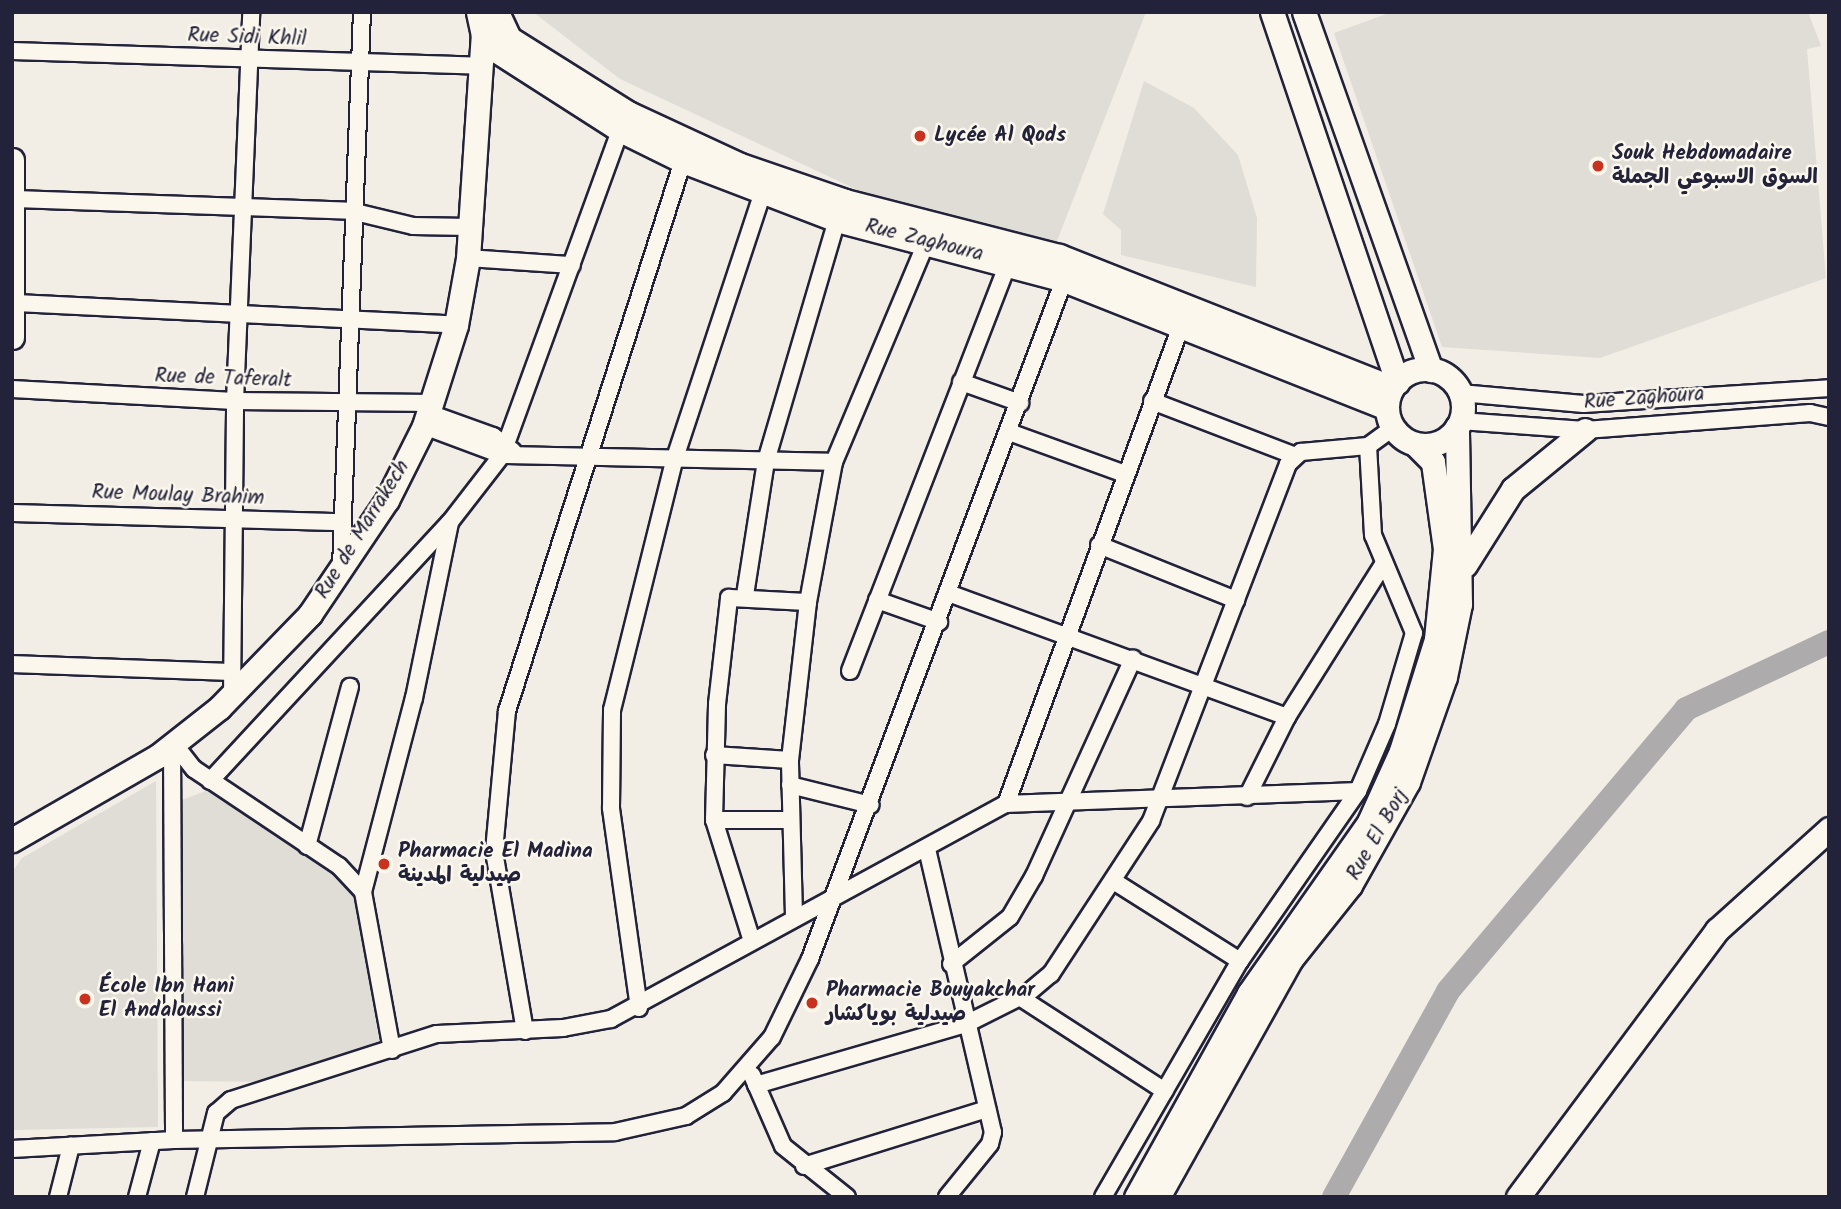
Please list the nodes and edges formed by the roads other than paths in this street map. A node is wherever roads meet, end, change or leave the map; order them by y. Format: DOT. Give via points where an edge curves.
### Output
graph roads {
  1 [pos="251,12"];
  2 [pos="362,12"];
  3 [pos="1304,15"];
  4 [pos="489,20"];
  5 [pos="1274,20"];
  6 [pos="12,51"];
  7 [pos="250,61"];
  8 [pos="361,62"];
  9 [pos="481,66"];
  10 [pos="620,130"];
  11 [pos="12,160"];
  12 [pos="683,162"];
  13 [pos="762,195"];
  14 [pos="244,208"];
  15 [pos="351,211"];
  16 [pos="14,213"];
  17 [pos="837,220"];
  18 [pos="470,228"];
  19 [pos="927,241"];
  20 [pos="468,258"];
  21 [pos="1009,262"];
  22 [pos="572,265"];
  23 [pos="1065,280"];
  24 [pos="14,303"];
  25 [pos="242,310"];
  26 [pos="350,314"];
  27 [pos="456,325"];
  28 [pos="1181,327"];
  29 [pos="12,337"];
  30 [pos="1431,370"];
  31 [pos="961,382"];
  32 [pos="12,388"];
  33 [pos="1829,388"];
  34 [pos="1460,393"];
  35 [pos="235,401"];
  36 [pos="1152,401"];
  37 [pos="1392,401"];
  38 [pos="1020,403"];
  39 [pos="347,405"];
  40 [pos="428,414"];
  41 [pos="1829,417"];
  42 [pos="1459,424"];
  43 [pos="1585,430"];
  44 [pos="1009,432"];
  45 [pos="1415,444"];
  46 [pos="1368,446"];
  47 [pos="508,451"];
  48 [pos="1295,456"];
  49 [pos="584,457"];
  50 [pos="674,461"];
  51 [pos="766,461"];
  52 [pos="834,462"];
  53 [pos="1125,474"];
  54 [pos="12,513"];
  55 [pos="233,519"];
  56 [pos="344,522"];
  57 [pos="450,522"];
  58 [pos="1099,545"];
  59 [pos="1384,563"];
  60 [pos="1464,568"];
  61 [pos="341,570"];
  62 [pos="951,594"];
  63 [pos="745,595"];
  64 [pos="877,600"];
  65 [pos="1236,600"];
  66 [pos="808,602"];
  67 [pos="939,622"];
  68 [pos="1066,635"];
  69 [pos="1133,659"];
  70 [pos="12,664"];
  71 [pos="850,671"];
  72 [pos="230,672"];
  73 [pos="350,687"];
  74 [pos="1203,688"];
  75 [pos="232,697"];
  76 [pos="1287,717"];
  77 [pos="174,745"];
  78 [pos="714,755"];
  79 [pos="790,760"];
  80 [pos="210,781"];
  81 [pos="790,785"];
  82 [pos="1358,791"];
  83 [pos="1247,797"];
  84 [pos="1160,800"];
  85 [pos="1072,802"];
  86 [pos="1006,804"];
  87 [pos="871,805"];
  88 [pos="715,820"];
  89 [pos="790,820"];
  90 [pos="1829,829"];
  91 [pos="12,840"];
  92 [pos="307,846"];
  93 [pos="927,849"];
  94 [pos="1115,882"];
  95 [pos="363,892"];
  96 [pos="837,894"];
  97 [pos="794,916"];
  98 [pos="751,938"];
  99 [pos="1240,961"];
  100 [pos="951,964"];
  101 [pos="1021,998"];
  102 [pos="639,1008"];
  103 [pos="966,1024"];
  104 [pos="524,1031"];
  105 [pos="392,1050"];
  106 [pos="753,1077"];
  107 [pos="1165,1091"];
  108 [pos="987,1109"];
  109 [pos="174,1140"];
  110 [pos="152,1141"];
  111 [pos="209,1141"];
  112 [pos="71,1146"];
  113 [pos="12,1149"];
  114 [pos="804,1166"];
  115 [pos="949,1196"];
  116 [pos="58,1197"];
  117 [pos="137,1197"];
  118 [pos="195,1197"];
  119 [pos="847,1197"];
  120 [pos="1103,1197"];
  121 [pos="1136,1197"];
  122 [pos="1157,1197"];
  123 [pos="1518,1197"];
  1 -- 7 [label="street"];
  2 -- 8 [label="street"];
  3 -- 5 [label="street"];
  3 -- 30 [label="street"];
  4 -- 9 [label="street, Rue de Marrakech"];
  4 -- 10 [label="street, Rue Zaghoura" via="506,58"];
  4 -- 37 [label="street, Rue Zaghoura" via="509,38 628,113 740,165 845,201 1059,256"];
  5 -- 37 [label="street"];
  6 -- 7 [label="street, Rue Sidi Khlil"];
  7 -- 8 [label="street, Rue Sidi Khlil"];
  7 -- 14 [label="street"];
  8 -- 9 [label="street, Rue Sidi Khlil"];
  8 -- 15 [label="street"];
  9 -- 18 [label="street, Rue de Marrakech"];
  10 -- 12 [label="street, Rue Zaghoura"];
  10 -- 22 [label="street"];
  11 -- 16 [label="street"];
  12 -- 13 [label="street, Rue Zaghoura"];
  12 -- 49 [label="street"];
  13 -- 17 [label="street, Rue Zaghoura"];
  13 -- 50 [label="street"];
  14 -- 15 [label="street"];
  14 -- 16 [label="street"];
  14 -- 25 [label="street"];
  15 -- 18 [label="street" via="412,226"];
  15 -- 26 [label="street"];
  16 -- 24 [label="street"];
  17 -- 19 [label="street, Rue Zaghoura"];
  17 -- 51 [label="street"];
  18 -- 20 [label="street, Rue de Marrakech"];
  19 -- 21 [label="street, Rue Zaghoura"];
  19 -- 52 [label="street"];
  20 -- 22 [label="street"];
  20 -- 27 [label="street, Rue de Marrakech"];
  21 -- 23 [label="street, Rue Zaghoura"];
  21 -- 31 [label="street"];
  22 -- 47 [label="street"];
  23 -- 28 [label="street, Rue Zaghoura"];
  23 -- 38 [label="street"];
  24 -- 25 [label="street"];
  24 -- 29 [label="street"];
  25 -- 26 [label="street"];
  25 -- 35 [label="street"];
  26 -- 27 [label="street"];
  26 -- 39 [label="street"];
  27 -- 40 [label="street, Rue de Marrakech"];
  28 -- 36 [label="street"];
  28 -- 37 [label="street, Rue Zaghoura"];
  30 -- 34 [label="street"];
  30 -- 37 [label="street"];
  31 -- 38 [label="street"];
  31 -- 64 [label="street"];
  32 -- 35 [label="street, Rue de Taferalt"];
  33 -- 34 [label="street, Rue Zaghoura" via="1584,404"];
  34 -- 42 [label="street"];
  35 -- 39 [label="street, Rue de Taferalt"];
  35 -- 55 [label="street"];
  36 -- 48 [label="street"];
  36 -- 53 [label="street"];
  37 -- 45 [label="street"];
  37 -- 46 [label="street"];
  38 -- 44 [label="street"];
  39 -- 40 [label="street, Rue de Taferalt"];
  39 -- 56 [label="street"];
  40 -- 47 [label="street"];
  40 -- 61 [label="street, Rue de Marrakech" via="387,500"];
  41 -- 43 [label="street, Rue Zaghoura" via="1810,413"];
  42 -- 43 [label="street, Rue Zaghoura"];
  42 -- 45 [label="street" via="1439,443"];
  42 -- 60 [label="street, Rue El Borj"];
  43 -- 60 [label="street" via="1513,489"];
  44 -- 53 [label="street"];
  44 -- 62 [label="street"];
  45 -- 121 [label="street, Rue El Borj" via="1436,475 1444,574 1430,665 1401,751 1369,822 1255,983"];
  46 -- 48 [label="street"];
  46 -- 59 [label="street" via="1367,506"];
  47 -- 49 [label="street"];
  47 -- 57 [label="street"];
  48 -- 65 [label="street"];
  49 -- 50 [label="street"];
  49 -- 104 [label="street" via="519,660 494,817"];
  50 -- 51 [label="street"];
  50 -- 102 [label="street" via="612,710 608,760"];
  51 -- 52 [label="street"];
  51 -- 63 [label="street"];
  52 -- 66 [label="street"];
  53 -- 58 [label="street"];
  54 -- 55 [label="street, Rue Moulay Brahim"];
  55 -- 56 [label="street, Rue Moulay Brahim"];
  55 -- 72 [label="street"];
  56 -- 61 [label="street"];
  57 -- 80 [label="street"];
  57 -- 95 [label="street" via="414,698"];
  58 -- 65 [label="street"];
  58 -- 68 [label="street"];
  59 -- 76 [label="street"];
  59 -- 82 [label="street" via="1415,644"];
  60 -- 122 [label="street, Rue El Borj" via="1445,677 1397,807 1350,886 1291,959"];
  61 -- 75 [label="street, Rue de Marrakech" via="292,634"];
  62 -- 67 [label="street"];
  62 -- 68 [label="street"];
  63 -- 66 [label="street"];
  63 -- 78 [label="street" via="729,598"];
  64 -- 67 [label="street"];
  64 -- 71 [label="street"];
  65 -- 74 [label="street"];
  66 -- 79 [label="street"];
  67 -- 87 [label="street"];
  68 -- 69 [label="street"];
  68 -- 86 [label="street"];
  69 -- 74 [label="street"];
  69 -- 85 [label="street"];
  70 -- 72 [label="street"];
  72 -- 75 [label="street"];
  73 -- 92 [label="street"];
  74 -- 76 [label="street"];
  74 -- 84 [label="street"];
  75 -- 77 [label="street, Rue de Marrakech"];
  76 -- 83 [label="street"];
  77 -- 80 [label="street"];
  77 -- 91 [label="street, Rue de Marrakech"];
  77 -- 109 [label="street"];
  78 -- 79 [label="street"];
  78 -- 88 [label="street"];
  79 -- 81 [label="street"];
  80 -- 92 [label="street"];
  81 -- 87 [label="street"];
  81 -- 89 [label="street"];
  82 -- 83 [label="street"];
  82 -- 99 [label="street"];
  83 -- 84 [label="street"];
  84 -- 85 [label="street"];
  84 -- 94 [label="street"];
  85 -- 86 [label="street"];
  85 -- 100 [label="street" via="1010,916"];
  86 -- 93 [label="street"];
  87 -- 96 [label="street"];
  88 -- 89 [label="street"];
  88 -- 98 [label="street"];
  89 -- 97 [label="street"];
  90 -- 123 [label="street" via="1717,930"];
  92 -- 95 [label="street"];
  93 -- 96 [label="street"];
  93 -- 100 [label="street"];
  94 -- 99 [label="street"];
  94 -- 101 [label="street" via="1051,974"];
  95 -- 105 [label="street"];
  96 -- 97 [label="street"];
  96 -- 106 [label="street"];
  97 -- 98 [label="street"];
  98 -- 102 [label="street"];
  99 -- 107 [label="street"];
  100 -- 103 [label="street"];
  101 -- 103 [label="street"];
  101 -- 107 [label="street"];
  102 -- 104 [label="street" via="587,1025"];
  103 -- 106 [label="street"];
  103 -- 108 [label="street"];
  104 -- 105 [label="street" via="451,1031"];
  105 -- 111 [label="street" via="231,1100 216,1113"];
  106 -- 111 [label="street" via="686,1116 615,1132"];
  106 -- 114 [label="street" via="783,1146"];
  107 -- 120 [label="street"];
  108 -- 114 [label="street"];
  108 -- 115 [label="street" via="990,1144"];
  109 -- 110 [label="street"];
  109 -- 111 [label="street"];
  110 -- 112 [label="street"];
  110 -- 117 [label="street"];
  111 -- 118 [label="street"];
  112 -- 113 [label="street"];
  112 -- 116 [label="street"];
  114 -- 119 [label="street"];
}
